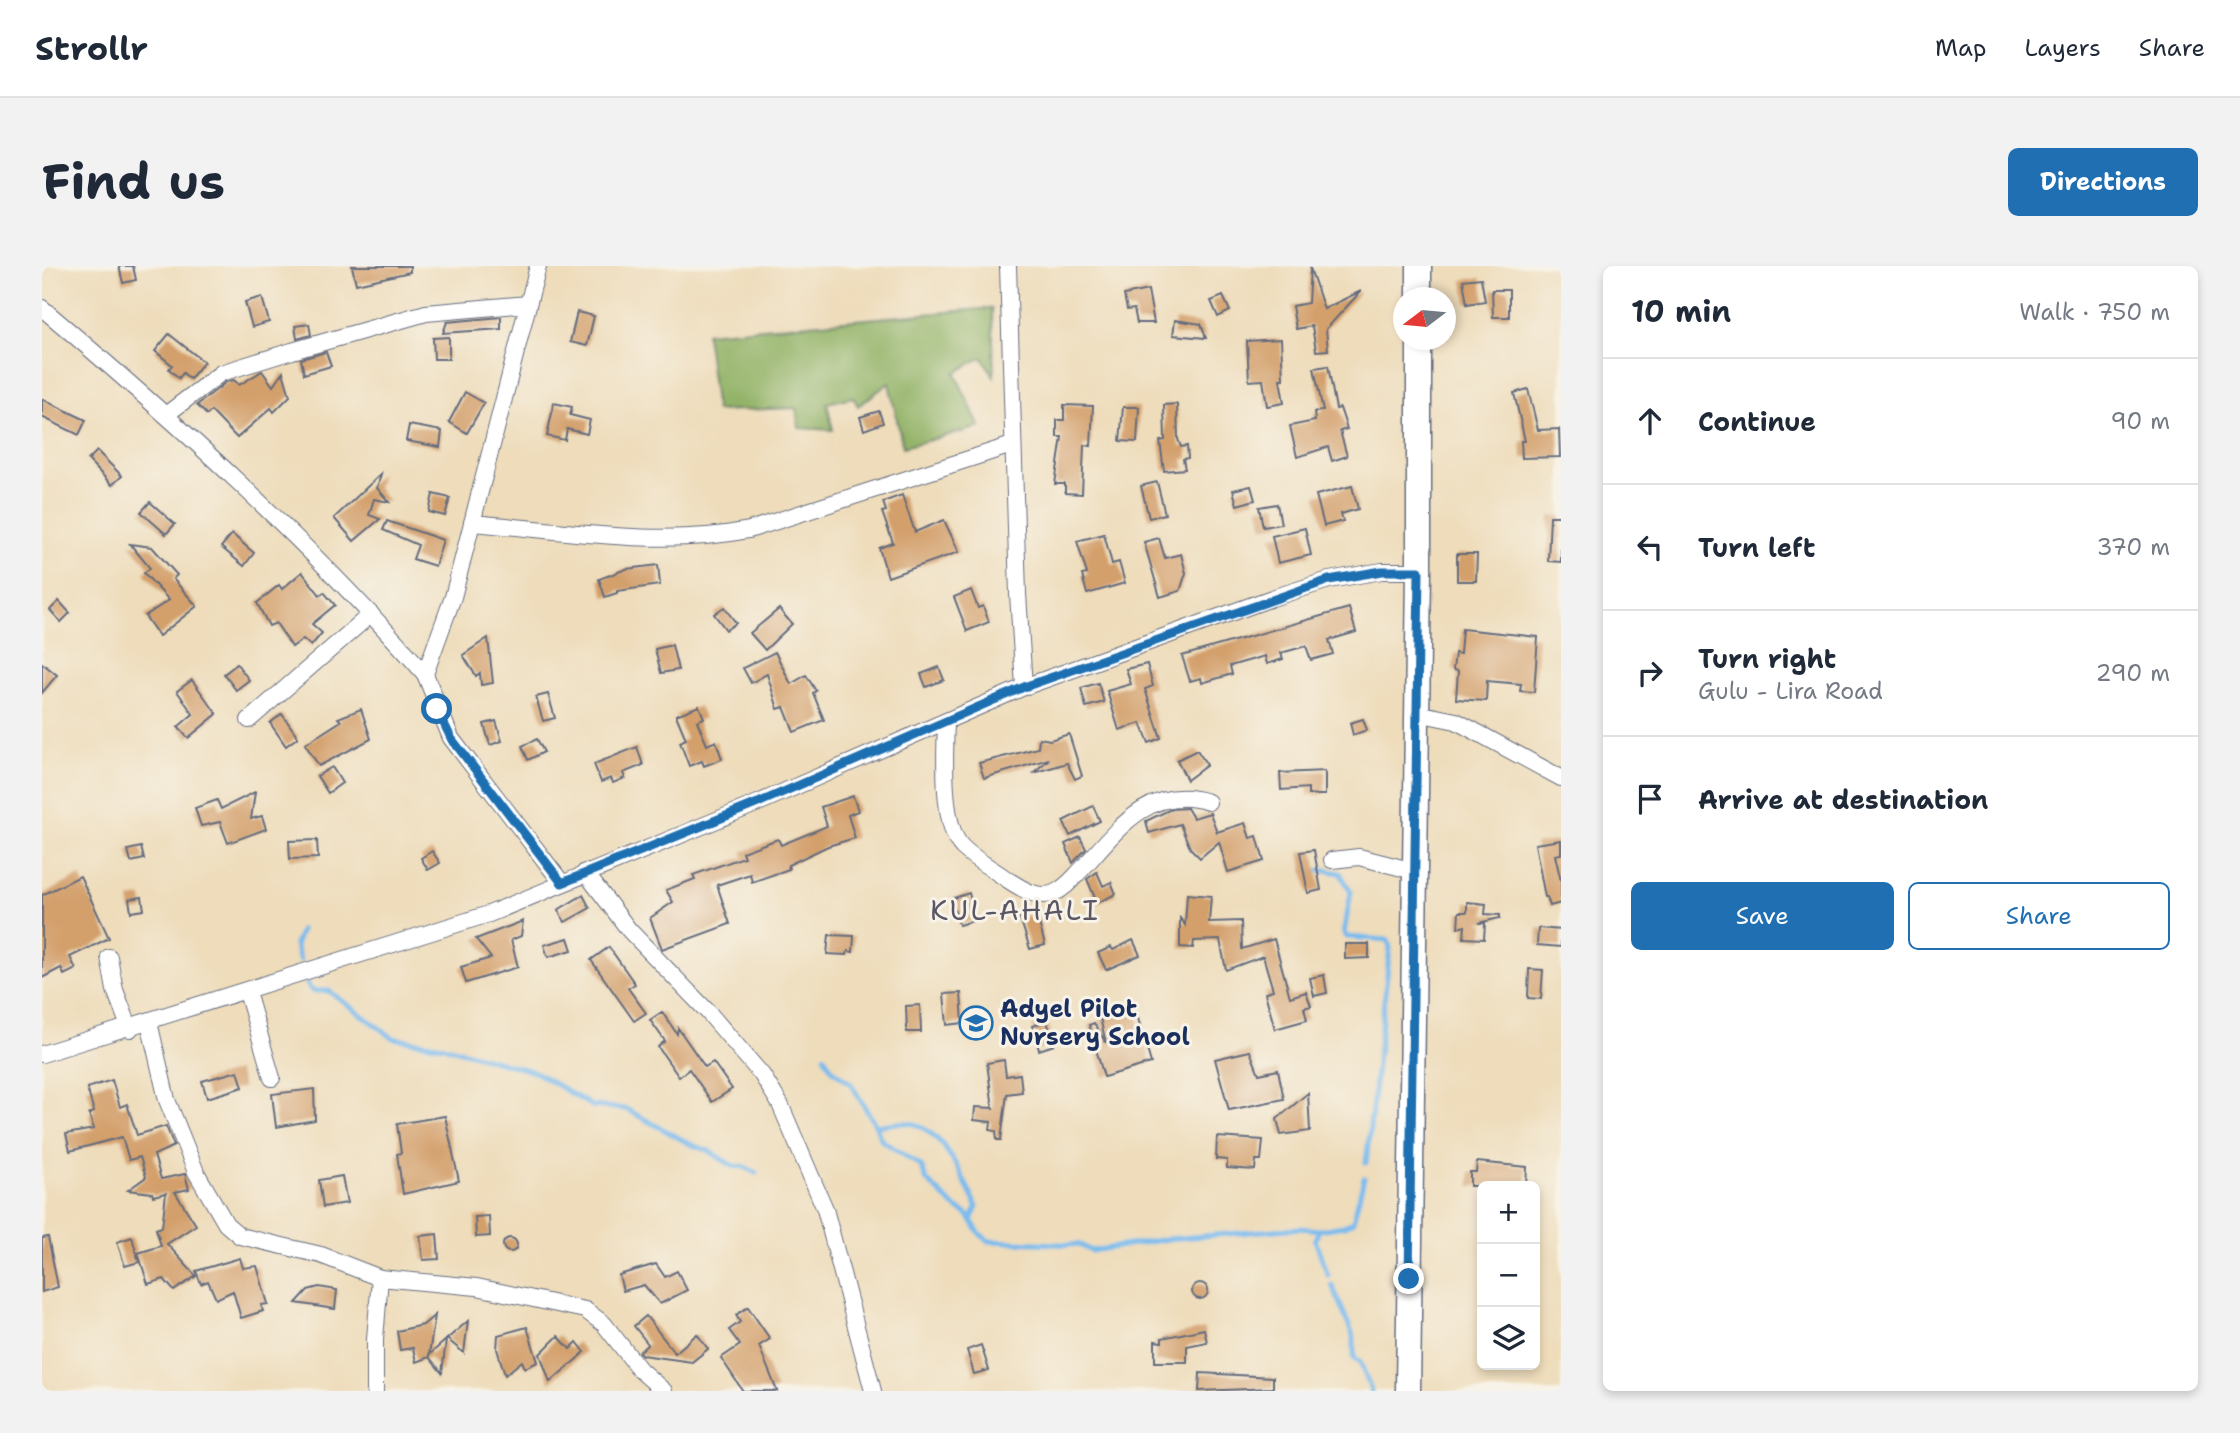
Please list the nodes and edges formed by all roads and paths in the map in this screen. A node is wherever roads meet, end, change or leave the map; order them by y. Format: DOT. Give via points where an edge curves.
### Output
graph roads {
  1 [pos="538,266"];
  2 [pos="1008,266"];
  3 [pos="1419,266"];
  4 [pos="1419,287"];
  5 [pos="528,304"];
  6 [pos="42,308"];
  7 [pos="1419,350"];
  8 [pos="167,414"];
  9 [pos="1012,444"];
  10 [pos="472,523"];
  11 [pos="1419,571"];
  12 [pos="371,614"];
  13 [pos="425,674"];
  14 [pos="1024,687"];
  15 [pos="1417,713"];
  16 [pos="249,720"];
  17 [pos="946,722"];
  18 [pos="1561,778"];
  19 [pos="1208,802"];
  20 [pos="1339,858"];
  21 [pos="1414,871"];
  22 [pos="585,872"];
  23 [pos="562,883"];
  24 [pos="109,957"];
  25 [pos="247,992"];
  26 [pos="149,1023"];
  27 [pos="130,1029"];
  28 [pos="42,1054"];
  29 [pos="272,1077"];
  30 [pos="380,1278"];
  31 [pos="375,1391"];
  32 [pos="664,1391"];
  33 [pos="873,1391"];
  34 [pos="1408,1391"];
  1 -- 5 [label="street"];
  2 -- 9 [label="street"];
  3 -- 4 [label="main road"];
  5 -- 8 [label="street" via="426,313 292,351 221,373"];
  5 -- 10 [label="street"];
  6 -- 8 [label="street"];
  7 -- 11 [label="main road"];
  8 -- 12 [label="street"];
  9 -- 10 [label="street" via="725,535 659,538"];
  9 -- 14 [label="street"];
  10 -- 13 [label="street" via="453,597"];
  11 -- 14 [label="street" via="1382,571 1329,580"];
  11 -- 15 [label="main road"];
  12 -- 13 [label="street"];
  12 -- 16 [label="street"];
  13 -- 23 [label="street" via="451,738"];
  14 -- 17 [label="street"];
  15 -- 18 [label="street" via="1456,722"];
  15 -- 21 [label="main road"];
  17 -- 19 [label="street" via="944,774 960,845 1021,889 1051,894 1068,884 1122,822 1137,813 1169,799 1194,797"];
  17 -- 22 [label="street"];
  20 -- 21 [label="street" via="1381,861"];
  21 -- 34 [label="main road"];
  22 -- 23 [label="street"];
  22 -- 33 [label="street" via="629,930 762,1075 780,1104 825,1209"];
  23 -- 25 [label="street" via="432,934"];
  24 -- 27 [label="street"];
  25 -- 26 [label="street"];
  25 -- 29 [label="street"];
  26 -- 27 [label="street"];
  26 -- 30 [label="street" via="167,1100 196,1172 226,1224 240,1236 321,1255"];
  27 -- 28 [label="street"];
  30 -- 31 [label="street"];
  30 -- 32 [label="street" via="477,1287 585,1310 604,1324 640,1370"];
}
